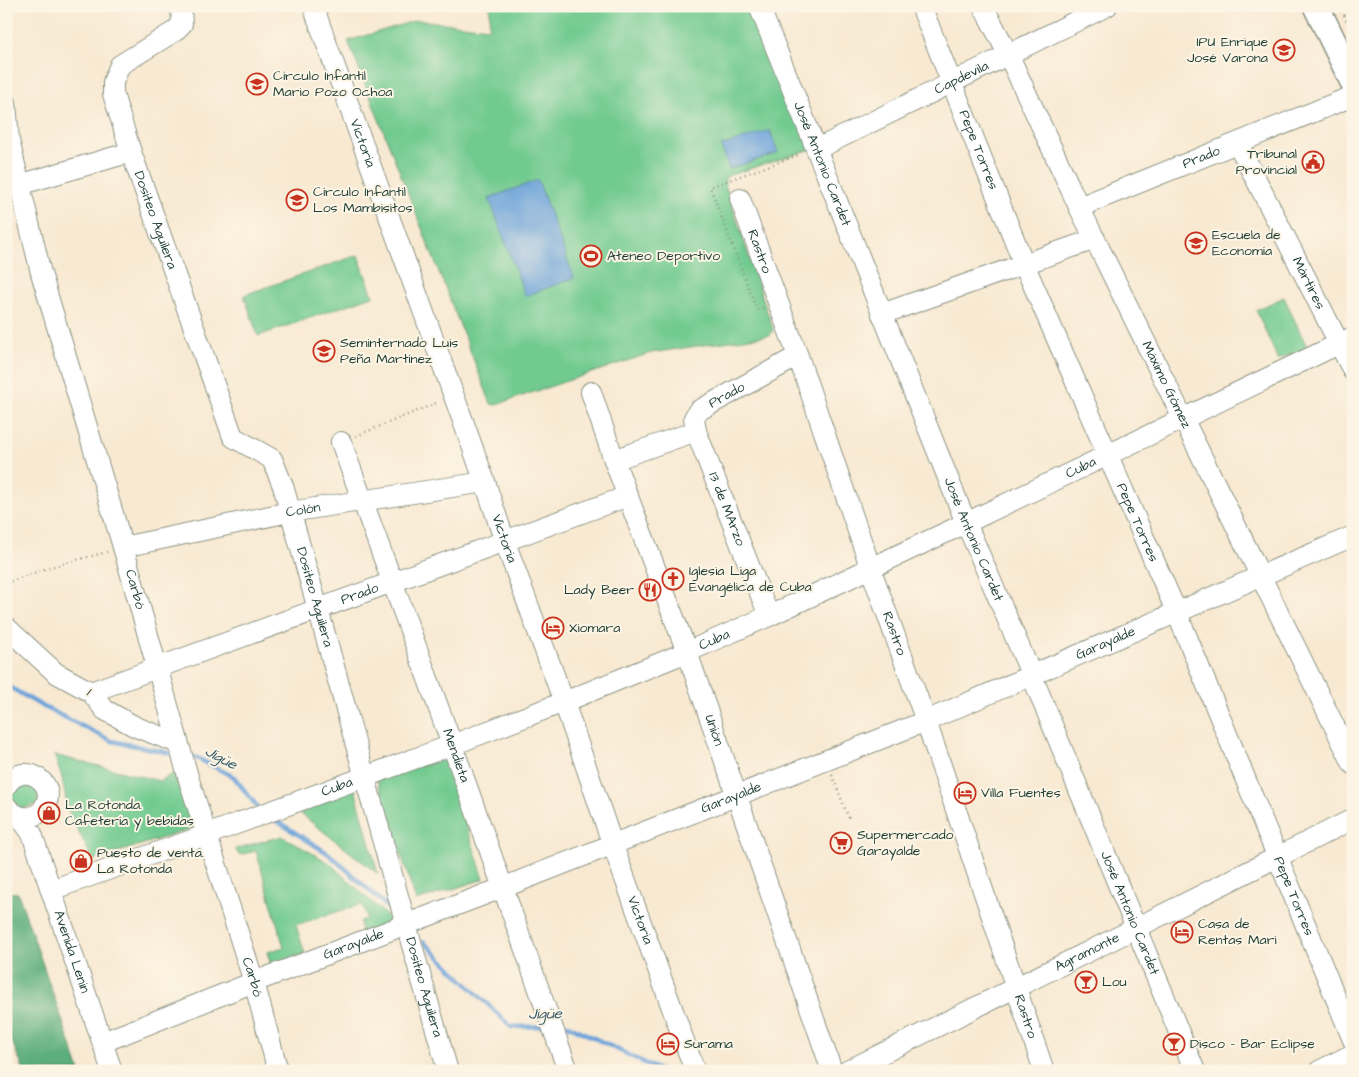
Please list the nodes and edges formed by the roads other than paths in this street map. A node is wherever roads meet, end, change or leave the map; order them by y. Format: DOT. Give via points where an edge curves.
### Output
graph roads {
  1 [pos="181,6"];
  2 [pos="313,6"];
  3 [pos="760,6"];
  4 [pos="920,6"];
  5 [pos="1107,6"];
  6 [pos="1316,6"];
  7 [pos="985,8"];
  8 [pos="1009,56"];
  9 [pos="952,82"];
  10 [pos="1353,82"];
  11 [pos="1353,96"];
  12 [pos="6,103"];
  13 [pos="1238,144"];
  14 [pos="817,149"];
  15 [pos="131,152"];
  16 [pos="18,185"];
  17 [pos="740,199"];
  18 [pos="1079,207"];
  19 [pos="1095,239"];
  20 [pos="1024,264"];
  21 [pos="882,314"];
  22 [pos="1346,340"];
  23 [pos="798,356"];
  24 [pos="1353,371"];
  25 [pos="591,392"];
  26 [pos="1184,417"];
  27 [pos="696,431"];
  28 [pos="341,442"];
  29 [pos="1108,455"];
  30 [pos="614,460"];
  31 [pos="485,482"];
  32 [pos="628,496"];
  33 [pos="362,501"];
  34 [pos="290,512"];
  35 [pos="966,523"];
  36 [pos="1353,536"];
  37 [pos="504,542"];
  38 [pos="123,547"];
  39 [pos="871,567"];
  40 [pos="1260,576"];
  41 [pos="393,582"];
  42 [pos="318,609"];
  43 [pos="1178,613"];
  44 [pos="769,616"];
  45 [pos="6,627"];
  46 [pos="687,652"];
  47 [pos="156,668"];
  48 [pos="1032,676"];
  49 [pos="91,692"];
  50 [pos="564,702"];
  51 [pos="926,721"];
  52 [pos="178,743"];
  53 [pos="452,745"];
  54 [pos="1353,764"];
  55 [pos="366,775"];
  56 [pos="8,776"];
  57 [pos="736,796"];
  58 [pos="22,812"];
  59 [pos="1353,818"];
  60 [pos="207,834"];
  61 [pos="613,845"];
  62 [pos="1278,856"];
  63 [pos="502,888"];
  64 [pos="51,890"];
  65 [pos="406,924"];
  66 [pos="1136,928"];
  67 [pos="254,982"];
  68 [pos="1015,987"];
  69 [pos="1353,1040"];
  70 [pos="103,1042"];
  71 [pos="1353,1054"];
  72 [pos="112,1071"];
  73 [pos="278,1071"];
  74 [pos="448,1071"];
  75 [pos="568,1071"];
  76 [pos="695,1071"];
  77 [pos="832,1071"];
  78 [pos="847,1071"];
  79 [pos="1044,1071"];
  80 [pos="1195,1071"];
  81 [pos="1319,1071"];
  1 -- 15 [label="street, Dositeo Aguilera" via="182,24 120,65 113,82 113,94"];
  2 -- 31 [label="street, Victoria"];
  3 -- 14 [label="street, José Antonio Cardet"];
  4 -- 9 [label="street, Pepe Torres"];
  5 -- 8 [label="street, Capdevila"];
  6 -- 10 [label="main road"];
  7 -- 8 [label="street, Máximo Gómez"];
  8 -- 9 [label="street, Capdevila"];
  8 -- 18 [label="street, Máximo Gómez"];
  9 -- 14 [label="street, Capdevila"];
  9 -- 20 [label="street, Pepe Torres"];
  11 -- 13 [label="street, Prado"];
  12 -- 16 [label="street, Carbó"];
  13 -- 18 [label="street, Prado"];
  13 -- 22 [label="street, Mártires"];
  14 -- 21 [label="street, José Antonio Cardet"];
  15 -- 16 [label="street, Dositeo Aguilera"];
  15 -- 34 [label="street, Dositeo Aguilera" via="232,437 272,459"];
  16 -- 38 [label="street, Carbó"];
  17 -- 23 [label="street, Rastro"];
  18 -- 19 [label="street, Máximo Gómez"];
  19 -- 20 [label="street"];
  19 -- 26 [label="street, Máximo Gómez"];
  20 -- 21 [label="street"];
  20 -- 29 [label="street, Pepe Torres"];
  21 -- 35 [label="street, José Antonio Cardet"];
  22 -- 24 [label="street, Mártires"];
  22 -- 26 [label="street, Cuba"];
  23 -- 27 [label="street, Prado" via="698,411 694,418"];
  23 -- 39 [label="street, Rastro"];
  25 -- 30 [label="street, Unión"];
  26 -- 29 [label="street, Cuba"];
  26 -- 40 [label="street, Máximo Gómez"];
  27 -- 30 [label="street"];
  27 -- 44 [label="street, 13 de MArzo"];
  28 -- 33 [label="street, Mendieta"];
  29 -- 35 [label="street, Cuba"];
  29 -- 43 [label="street, Pepe Torres"];
  30 -- 32 [label="street, Unión"];
  31 -- 33 [label="street, Colón"];
  31 -- 37 [label="street, Victoria"];
  32 -- 37 [label="street, Prado"];
  32 -- 46 [label="street, Unión"];
  33 -- 34 [label="street, Colón"];
  33 -- 41 [label="street, Mendieta"];
  34 -- 38 [label="street, Colón"];
  34 -- 42 [label="street, Dositeo Aguilera"];
  35 -- 39 [label="street, Cuba"];
  35 -- 48 [label="street, José Antonio Cardet"];
  36 -- 40 [label="street, Garayalde"];
  37 -- 41 [label="street, Prado"];
  37 -- 50 [label="street, Victoria"];
  38 -- 47 [label="street, Carbó"];
  39 -- 44 [label="street, Cuba"];
  39 -- 51 [label="street, Rastro"];
  40 -- 43 [label="street, Garayalde"];
  40 -- 54 [label="street, Máximo Gómez"];
  41 -- 42 [label="street, Prado"];
  41 -- 53 [label="street, Mendieta"];
  42 -- 47 [label="street, Prado"];
  42 -- 55 [label="street, Dositeo Aguilera"];
  43 -- 48 [label="street, Garayalde"];
  43 -- 62 [label="street, Pepe Torres"];
  44 -- 46 [label="street, Cuba"];
  45 -- 49 [label="street, 1" via="56,673"];
  46 -- 50 [label="street, Cuba"];
  46 -- 57 [label="street, Unión"];
  47 -- 49 [label="street, Prado"];
  47 -- 52 [label="street, Carbó"];
  48 -- 51 [label="street, Garayalde"];
  48 -- 66 [label="street, José Antonio Cardet"];
  49 -- 52 [label="street, 1" via="105,710 136,727"];
  50 -- 53 [label="street, Cuba"];
  50 -- 61 [label="street, Victoria"];
  51 -- 57 [label="street, Garayalde"];
  51 -- 68 [label="street, Rastro"];
  52 -- 60 [label="street, Carbó"];
  53 -- 55 [label="street, Cuba"];
  53 -- 63 [label="street, Mendieta"];
  55 -- 60 [label="street, Cuba"];
  55 -- 65 [label="street, Dositeo Aguilera"];
  56 -- 58 [label="street, Avenida Lenin" via="34,775 45,785 45,807"];
  57 -- 61 [label="street, Garayalde"];
  57 -- 77 [label="street, Unión"];
  58 -- 64 [label="street, Avenida Lenin"];
  59 -- 62 [label="street, Agramonte"];
  60 -- 64 [label="street, Cuba"];
  60 -- 67 [label="street, Carbó"];
  61 -- 63 [label="street, Garayalde"];
  61 -- 76 [label="street, Victoria"];
  62 -- 66 [label="street, Agramonte"];
  62 -- 69 [label="street, Pepe Torres"];
  63 -- 65 [label="street, Garayalde"];
  63 -- 75 [label="street, Mendieta"];
  64 -- 70 [label="street, Avenida Lenin"];
  65 -- 67 [label="street, Garayalde"];
  65 -- 74 [label="street, Dositeo Aguilera"];
  66 -- 68 [label="street, Agramonte"];
  66 -- 80 [label="street, José Antonio Cardet"];
  67 -- 70 [label="street, Garayalde"];
  67 -- 73 [label="street, Carbó"];
  68 -- 78 [label="street, Agramonte"];
  68 -- 79 [label="street, Rastro"];
  70 -- 72 [label="street, Avenida Lenin"];
  71 -- 81 [label="street"];
}
